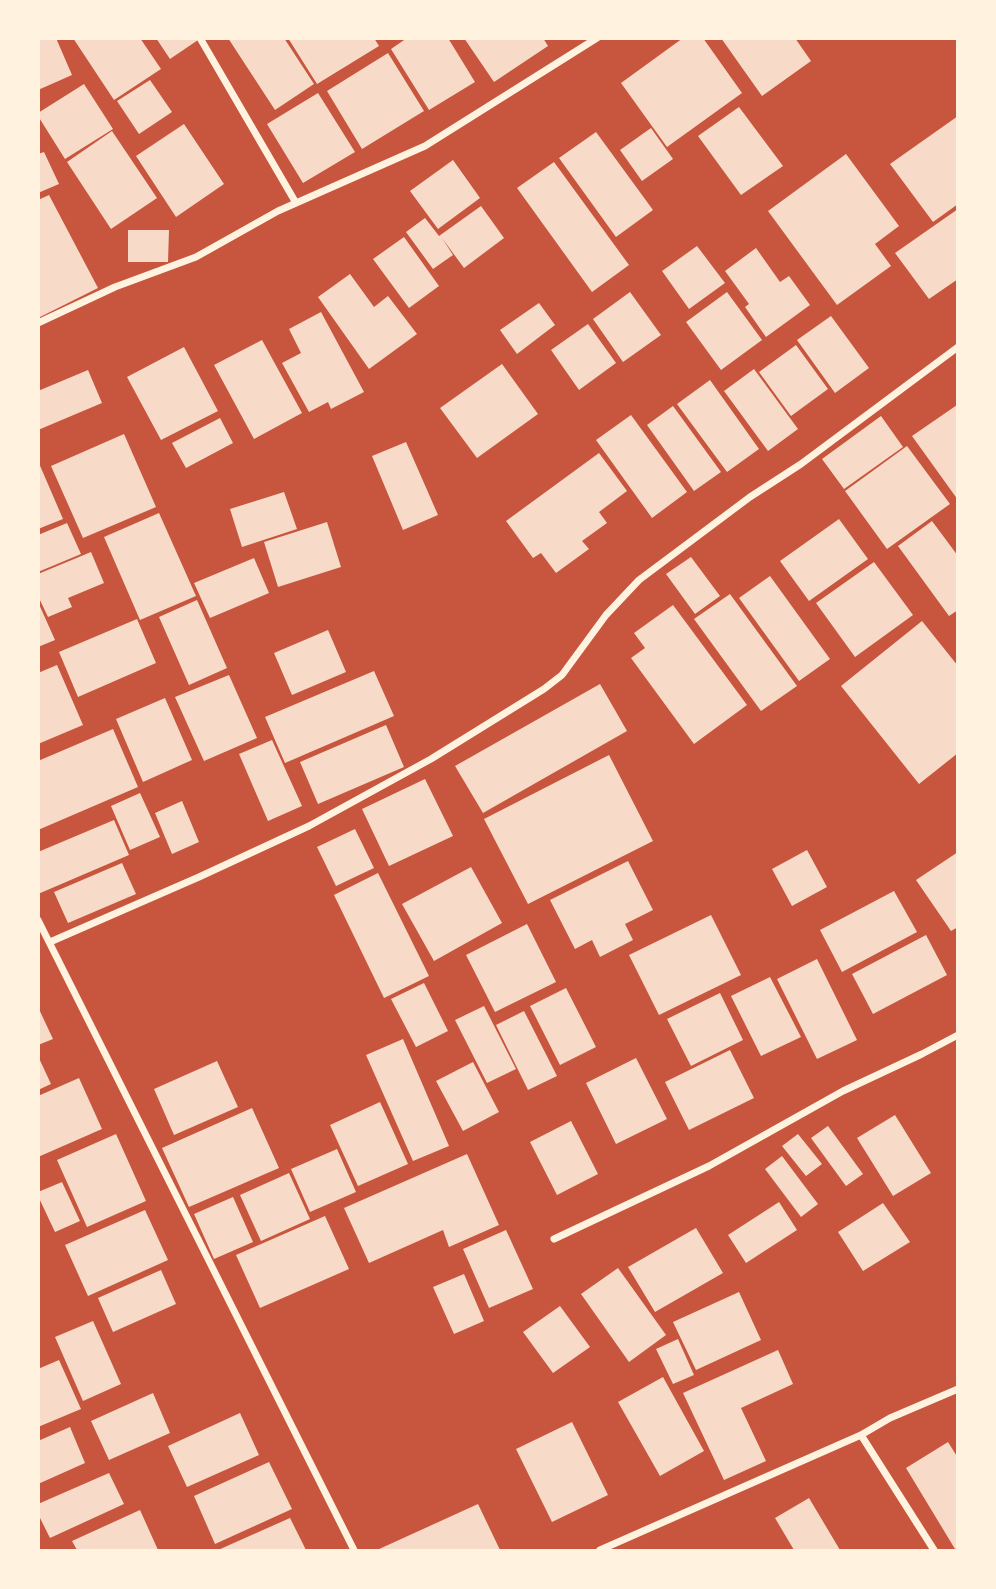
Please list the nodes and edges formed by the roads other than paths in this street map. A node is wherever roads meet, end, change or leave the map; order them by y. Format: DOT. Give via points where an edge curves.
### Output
graph roads {
  1 [pos="200,38"];
  2 [pos="597,38"];
  3 [pos="296,203"];
  4 [pos="38,323"];
  5 [pos="957,347"];
  6 [pos="38,920"];
  7 [pos="50,942"];
  8 [pos="957,1035"];
  9 [pos="554,1239"];
  10 [pos="957,1389"];
  11 [pos="861,1435"];
  12 [pos="354,1550"];
  13 [pos="600,1550"];
  14 [pos="934,1550"];
  1 -- 3 [label="street"];
  2 -- 3 [label="street" via="425,146"];
  3 -- 4 [label="street" via="196,257 115,287"];
  5 -- 7 [label="street" via="639,580 562,674 544,689 431,759 309,825"];
  6 -- 7 [label="street"];
  7 -- 12 [label="street"];
  8 -- 9 [label="street" via="843,1091 709,1166"];
  10 -- 11 [label="street"];
  11 -- 13 [label="street"];
  11 -- 14 [label="street"];
}
